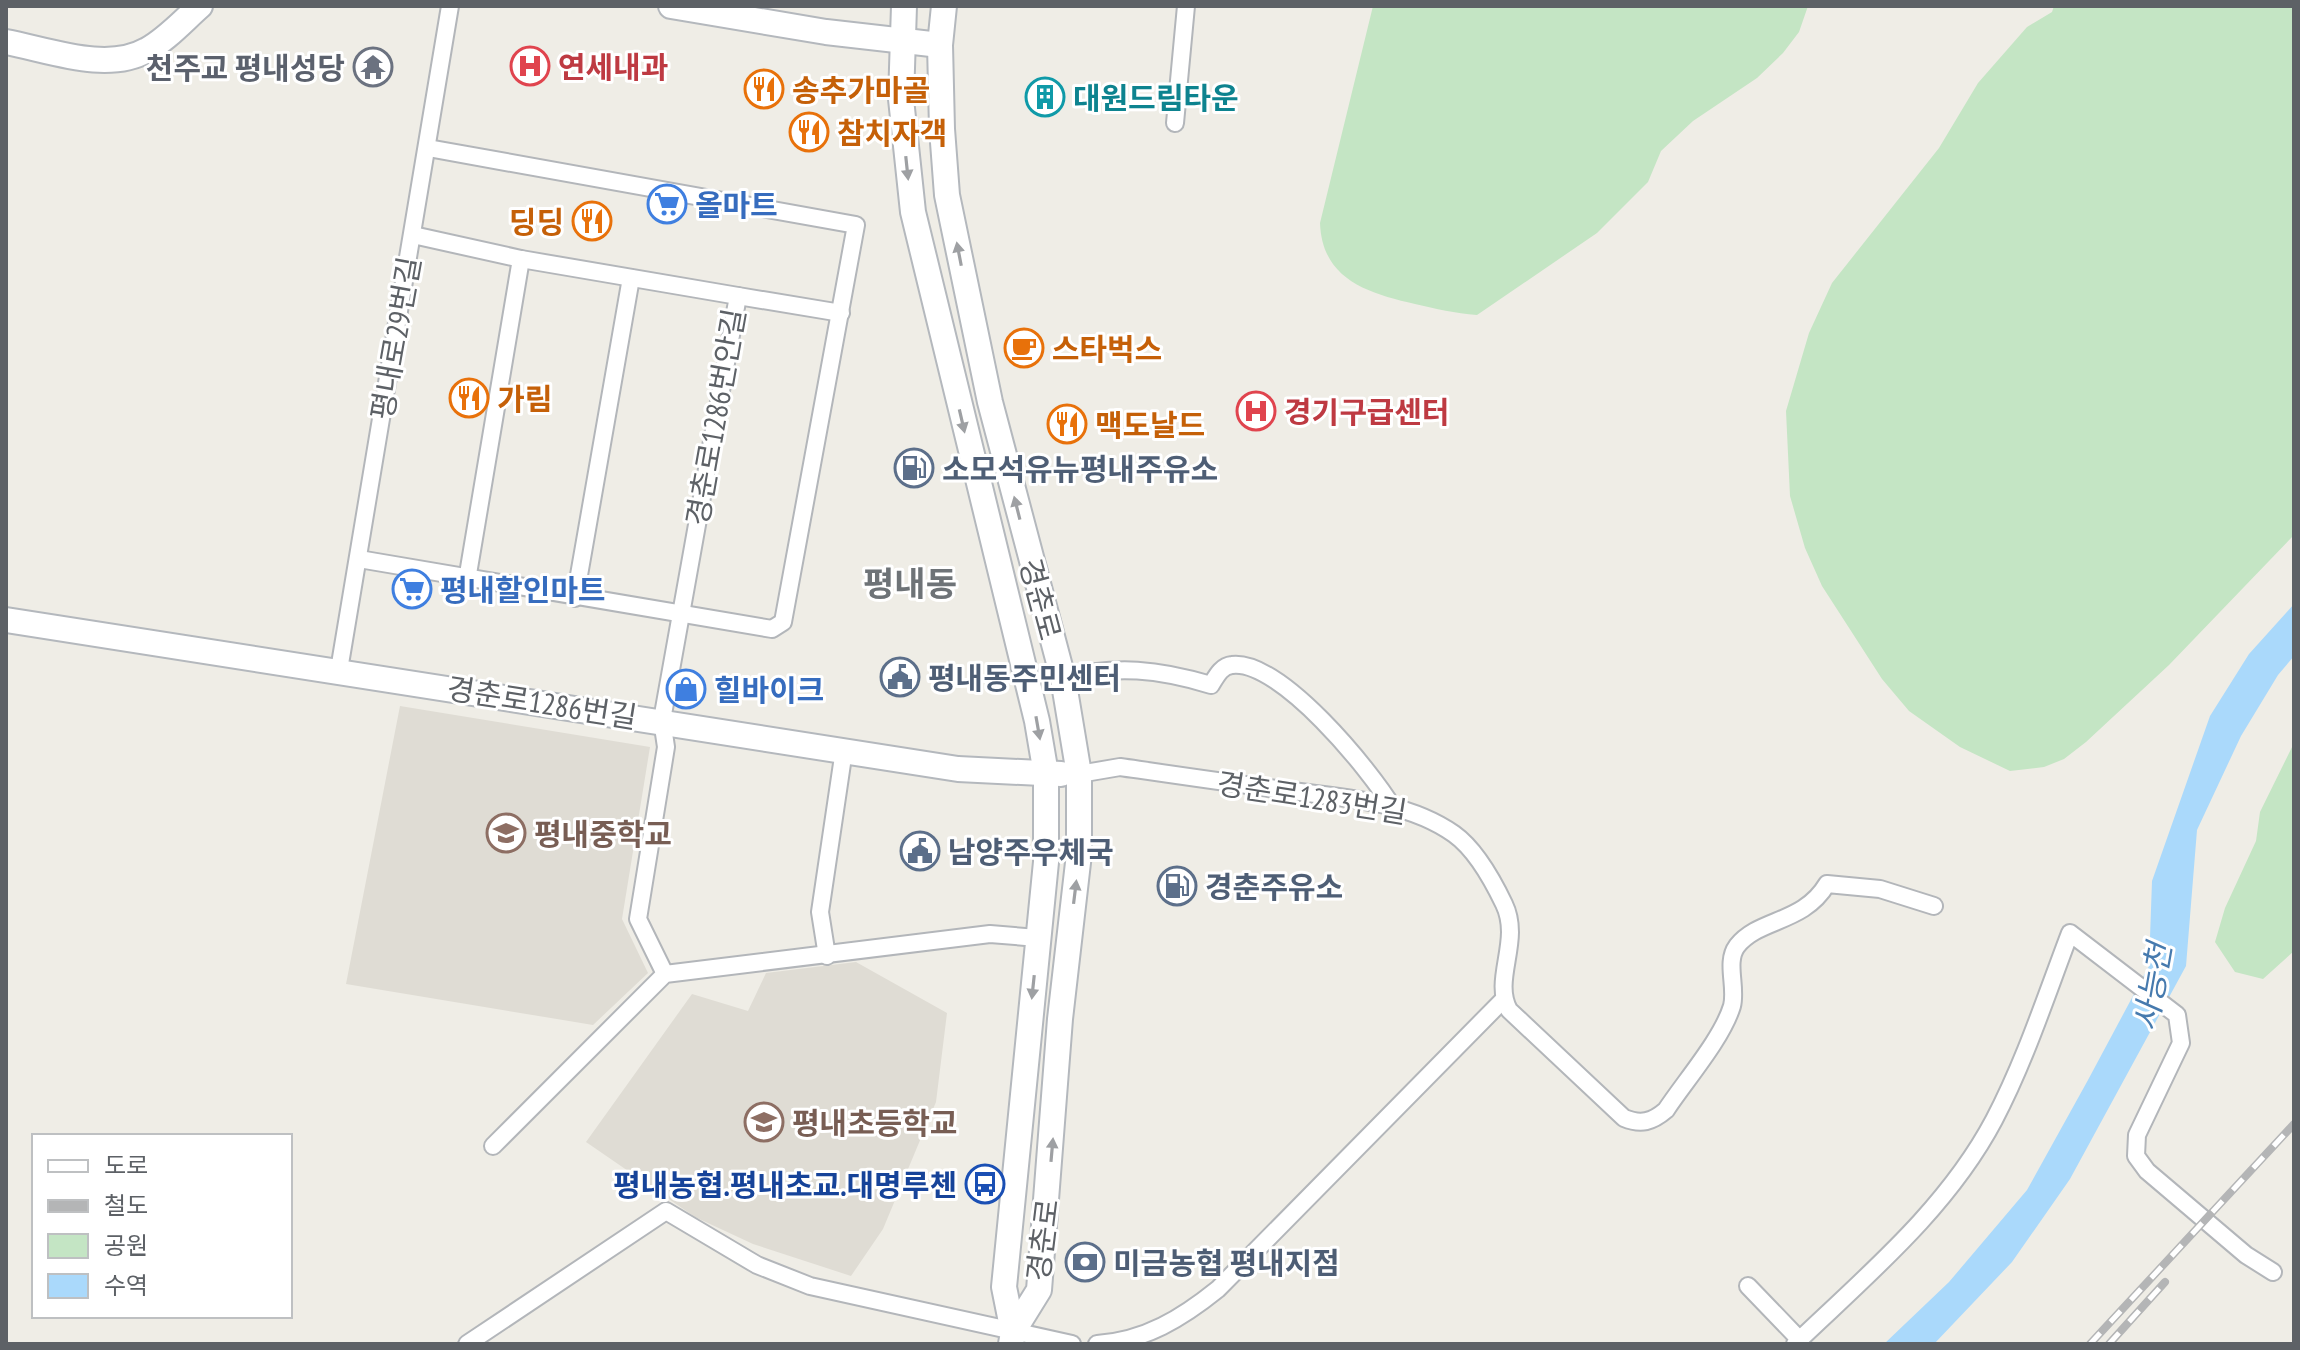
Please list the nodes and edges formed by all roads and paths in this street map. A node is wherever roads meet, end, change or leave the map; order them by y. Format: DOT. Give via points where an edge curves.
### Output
graph roads {
  1 [pos="200,6"];
  2 [pos="450,6"];
  3 [pos="671,6"];
  4 [pos="904,6"];
  5 [pos="944,6"];
  6 [pos="1186,6"];
  7 [pos="900,40"];
  8 [pos="6,42"];
  9 [pos="940,45"];
  10 [pos="1175,123"];
  11 [pos="428,148"];
  12 [pos="413,235"];
  13 [pos="521,259"];
  14 [pos="631,278"];
  15 [pos="738,296"];
  16 [pos="841,313"];
  17 [pos="359,559"];
  18 [pos="467,580"];
  19 [pos="575,598"];
  20 [pos="680,615"];
  21 [pos="6,620"];
  22 [pos="339,670"];
  23 [pos="1063,678"];
  24 [pos="662,720"];
  25 [pos="844,750"];
  26 [pos="1046,774"];
  27 [pos="1079,774"];
  28 [pos="1393,808"];
  29 [pos="1934,906"];
  30 [pos="1038,938"];
  31 [pos="827,956"];
  32 [pos="665,974"];
  33 [pos="1503,1000"];
  34 [pos="493,1146"];
  35 [pos="2273,1272"];
  36 [pos="1748,1286"];
  37 [pos="1006,1340"];
  38 [pos="1797,1342"];
  39 [pos="467,1344"];
  40 [pos="1072,1344"];
  41 [pos="1097,1344"];
  1 -- 8 [label="street" via="149,50 128,59 106,61"];
  2 -- 11 [label="street, 평내로29번길"];
  3 -- 7 [label="street"];
  4 -- 7 [label="street, 경춘로"];
  5 -- 9 [label="street, 경춘로"];
  6 -- 10 [label="street"];
  7 -- 9 [label="street"];
  7 -- 26 [label="street, 경춘로, one-way" via="913,212"];
  23 -- 9 [label="street, 경춘로, one-way" via="990,402 947,195"];
  11 -- 12 [label="street, 평내로29번길"];
  11 -- 16 [label="street" via="856,225"];
  12 -- 13 [label="street, 경춘로1286번안길"];
  12 -- 17 [label="street, 평내로29번길"];
  13 -- 14 [label="street, 경춘로1286번안길"];
  13 -- 18 [label="street"];
  14 -- 15 [label="street, 경춘로1286번안길"];
  14 -- 19 [label="street"];
  15 -- 16 [label="street"];
  15 -- 20 [label="street, 경춘로1286번안길"];
  16 -- 20 [label="street" via="783,622 772,629"];
  17 -- 18 [label="street"];
  17 -- 22 [label="street, 평내로29번길"];
  18 -- 19 [label="street"];
  19 -- 20 [label="street"];
  20 -- 24 [label="street, 경춘로1286번안길"];
  21 -- 22 [label="street, 경춘로1286번길"];
  22 -- 24 [label="street, 경춘로1286번길"];
  23 -- 27 [label="street, 경춘로"];
  23 -- 28 [label="street" via="1092,671 1155,669 1211,685 1222,669 1249,667 1317,714 1375,778"];
  24 -- 25 [label="street, 경춘로1286번길"];
  24 -- 32 [label="street, 경춘로1286번안길" via="666,747 638,919"];
  25 -- 26 [label="street, 경춘로1286번길" via="958,769"];
  25 -- 31 [label="street" via="820,912"];
  26 -- 27 [label="street, 경춘로1286번길"];
  26 -- 30 [label="street, 경춘로" via="1046,862"];
  27 -- 28 [label="street, 경춘로1283번길" via="1120,767"];
  37 -- 27 [label="street, 경춘로, one-way" via="1039,1290 1079,854"];
  28 -- 33 [label="street, 경춘로1283번길" via="1423,816 1457,836 1506,906 1512,942"];
  29 -- 33 [label="street" via="1880,889 1827,884 1810,908 1745,938 1732,958 1734,992 1726,1021 1666,1110 1646,1122 1624,1118"];
  30 -- 31 [label="street" via="990,934"];
  30 -- 37 [label="street, 경춘로, one-way" via="1004,1287"];
  31 -- 32 [label="street"];
  32 -- 34 [label="street"];
  33 -- 41 [label="street" via="1218,1289 1174,1322"];
  35 -- 38 [label="street" via="2246,1255 2136,1156 2137,1135 2181,1043 2177,1015 2070,933 2006,1095 1978,1146 1914,1228"];
  36 -- 38 [label="street"];
  37 -- 39 [label="street" via="810,1286 757,1265 666,1211"];
  37 -- 40 [label="street"];
}
